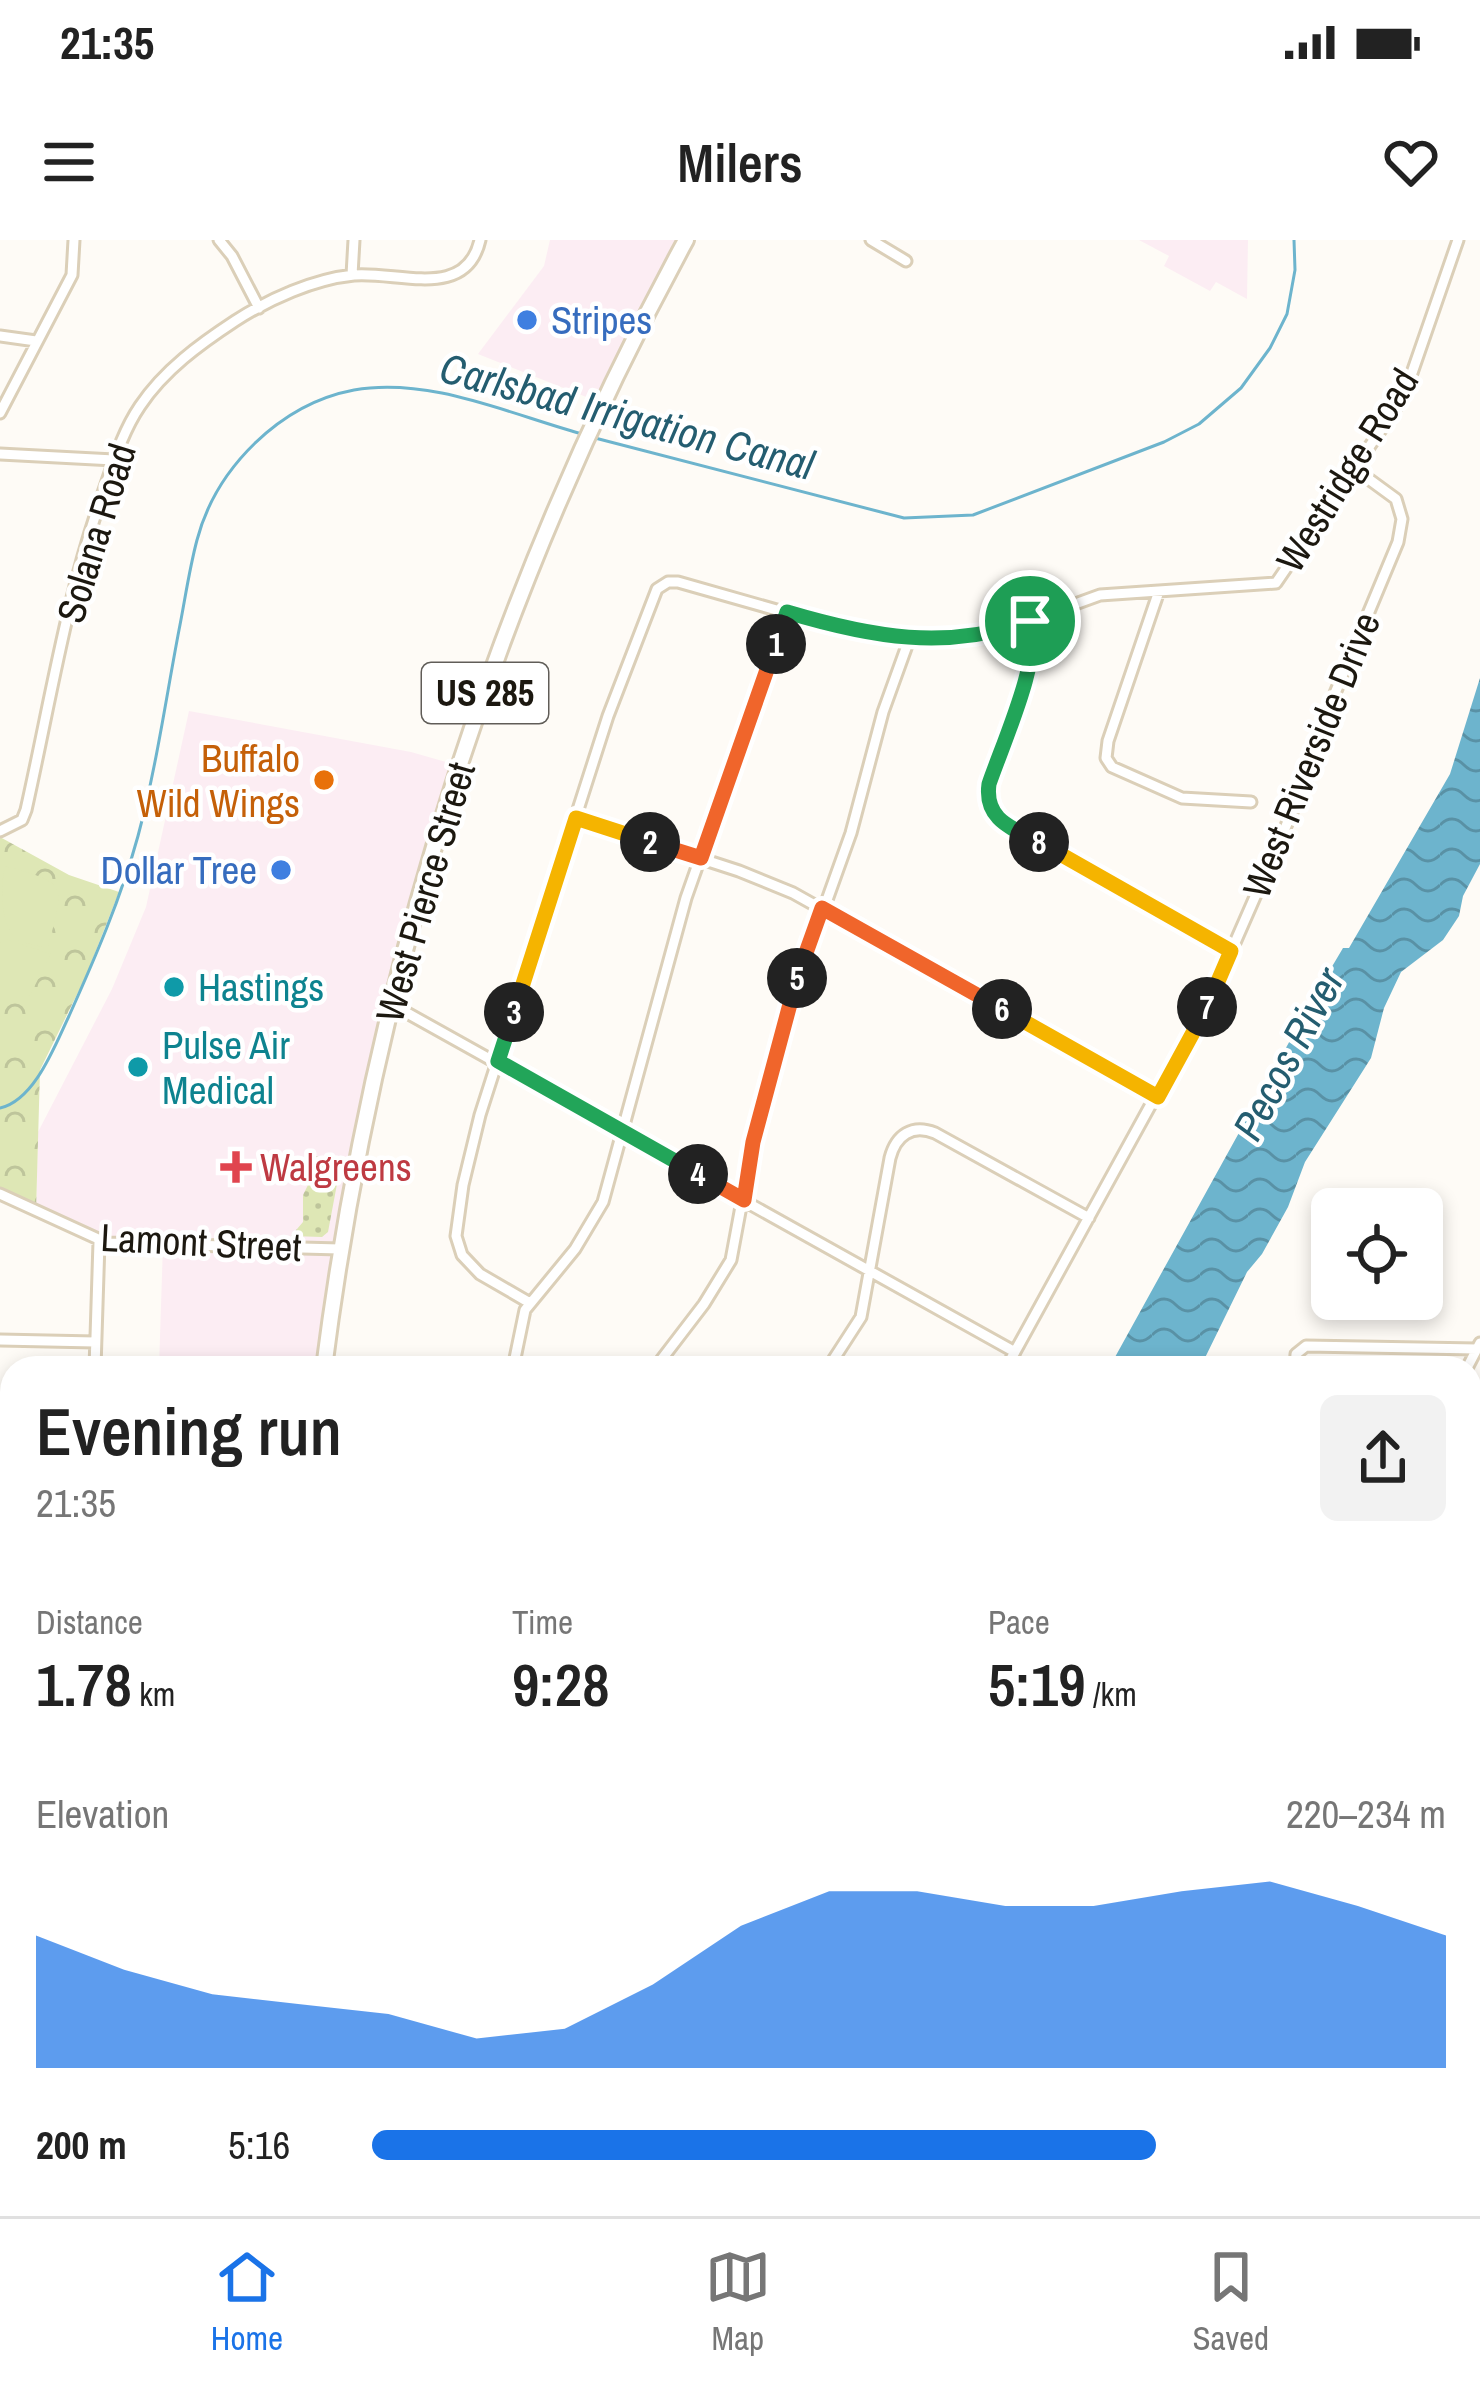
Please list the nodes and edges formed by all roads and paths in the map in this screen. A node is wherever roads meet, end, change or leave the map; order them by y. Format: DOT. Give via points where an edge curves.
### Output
graph roads {
  1 [pos="74,240"];
  2 [pos="219,240"];
  3 [pos="353,240"];
  4 [pos="480,240"];
  5 [pos="686,240"];
  6 [pos="871,240"];
  7 [pos="1458,240"];
  8 [pos="906,261"];
  9 [pos="352,275"];
  10 [pos="259,308"];
  11 [pos="0,336"];
  12 [pos="36,341"];
  13 [pos="0,413"];
  14 [pos="0,454"];
  15 [pos="114,460"];
  16 [pos="1355,469"];
  17 [pos="1159,591"];
  18 [pos="787,612"];
  19 [pos="1030,621"];
  20 [pos="909,640"];
  21 [pos="1251,802"];
  22 [pos="576,818"];
  23 [pos="0,831"];
  24 [pos="701,858"];
  25 [pos="822,908"];
  26 [pos="1231,951"];
  27 [pos="392,1004"];
  28 [pos="498,1061"];
  29 [pos="1158,1097"];
  30 [pos="622,1130"];
  31 [pos="0,1194"];
  32 [pos="744,1200"];
  33 [pos="1089,1218"];
  34 [pos="99,1242"];
  35 [pos="340,1250"];
  36 [pos="870,1270"];
  37 [pos="530,1303"];
  38 [pos="0,1340"];
  39 [pos="95,1342"];
  40 [pos="1479,1346"];
  41 [pos="1015,1352"];
  42 [pos="94,1356"];
  43 [pos="326,1356"];
  44 [pos="515,1356"];
  45 [pos="664,1356"];
  46 [pos="836,1356"];
  47 [pos="1013,1356"];
  48 [pos="1296,1356"];
  1 -- 12 [label="street" via="72,275"];
  2 -- 10 [label="street"];
  3 -- 9 [label="street"];
  4 -- 9 [label="street, Solana Road" via="471,262 452,277"];
  5 -- 27 [label="highway, West Pierce Street / US 285" via="537,556 460,766"];
  6 -- 8 [label="street"];
  7 -- 16 [label="street, Westridge Road" via="1412,379"];
  9 -- 10 [label="street, Solana Road"];
  10 -- 15 [label="street, Solana Road" via="159,381"];
  11 -- 12 [label="street"];
  12 -- 13 [label="street"];
  14 -- 15 [label="street"];
  15 -- 23 [label="street, Solana Road" via="77,572 26,810"];
  16 -- 17 [label="street, Westridge Road" via="1276,583"];
  16 -- 26 [label="street, West Riverside Drive" via="1396,499 1402,530"];
  17 -- 19 [label="street, Westridge Road" via="1085,598"];
  17 -- 21 [label="street" via="1106,758 1182,798"];
  18 -- 20 [label="street, Westridge Road"];
  18 -- 22 [label="street, Westridge Road" via="662,584"];
  18 -- 24 [label="street"];
  19 -- 20 [label="street, Westridge Road" via="973,637"];
  19 -- 26 [label="street" via="1032,658 989,784 990,810"];
  20 -- 25 [label="street"];
  22 -- 24 [label="street"];
  22 -- 28 [label="street, Westridge Road"];
  24 -- 25 [label="street"];
  24 -- 30 [label="street"];
  25 -- 29 [label="street"];
  25 -- 32 [label="street" via="757,1125"];
  26 -- 29 [label="street, West Riverside Drive"];
  27 -- 28 [label="street"];
  27 -- 35 [label="highway, West Pierce Street / US 285"];
  28 -- 30 [label="street"];
  28 -- 37 [label="street, Westridge Road" via="456,1236 475,1270"];
  29 -- 33 [label="street, West Riverside Drive"];
  30 -- 32 [label="street"];
  30 -- 37 [label="street" via="598,1215"];
  31 -- 34 [label="street, Lamont Street"];
  32 -- 36 [label="street"];
  32 -- 45 [label="street" via="728,1269"];
  33 -- 36 [label="street" via="914,1129 892,1148"];
  33 -- 41 [label="street, West Riverside Drive"];
  34 -- 35 [label="street, Lamont Street"];
  34 -- 39 [label="street"];
  35 -- 43 [label="highway, West Pierce Street / US 285"];
  36 -- 41 [label="street"];
  36 -- 46 [label="street" via="861,1317"];
  37 -- 44 [label="street"];
  38 -- 39 [label="street"];
  39 -- 42 [label="street"];
  40 -- 48 [label="street" via="1306,1346"];
  41 -- 47 [label="street, West Riverside Drive"];
}
